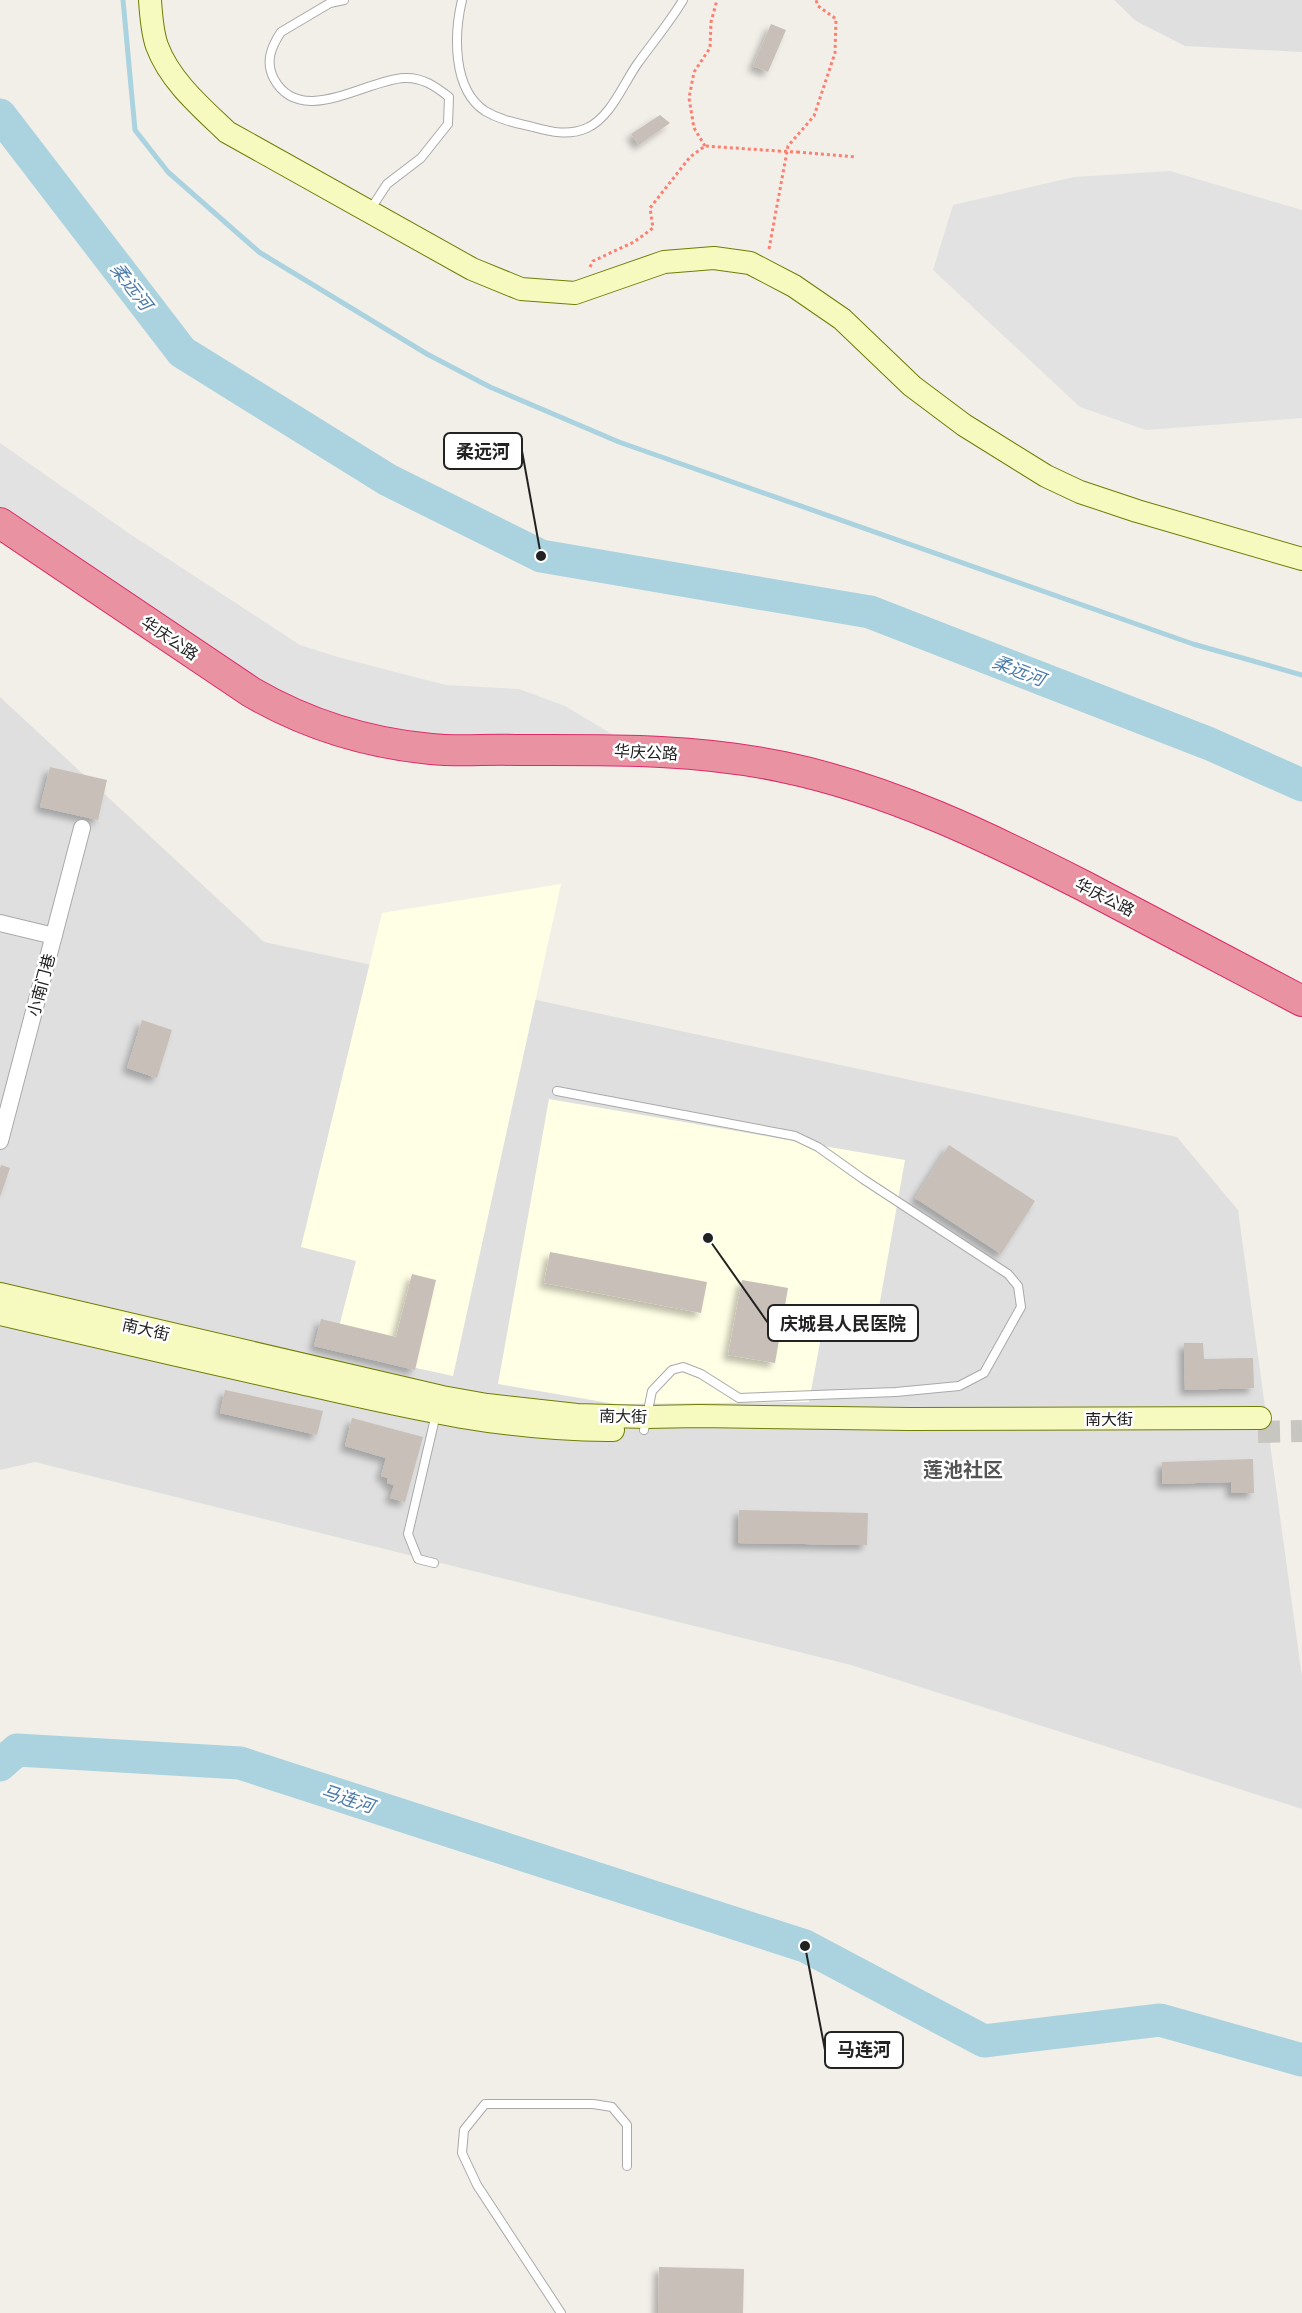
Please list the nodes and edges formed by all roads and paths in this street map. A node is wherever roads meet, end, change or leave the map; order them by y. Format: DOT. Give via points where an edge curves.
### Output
graph roads {
  1 [pos="150,0"];
  2 [pos="344,0"];
  3 [pos="462,0"];
  4 [pos="683,0"];
  5 [pos="717,0"];
  6 [pos="816,0"];
  7 [pos="705,146"];
  8 [pos="856,157"];
  9 [pos="369,211"];
  10 [pos="765,271"];
  11 [pos="575,293"];
  12 [pos="1080,492"];
  13 [pos="0,523"];
  14 [pos="0,534"];
  15 [pos="1302,551"];
  16 [pos="1302,559"];
  17 [pos="82,828"];
  18 [pos="0,923"];
  19 [pos="54,936"];
  20 [pos="1302,1001"];
  21 [pos="1302,1011"];
  22 [pos="557,1091"];
  23 [pos="0,1141"];
  24 [pos="0,1294"];
  25 [pos="0,1314"];
  26 [pos="436,1414"];
  27 [pos="645,1424"];
  28 [pos="1259,1425"];
  29 [pos="434,1563"];
  30 [pos="627,2166"];
  31 [pos="561,2313"];
  1 -- 9 [label="main road" via="157,45 194,101 227,132"];
  2 -- 9 [label="lane" via="330,3 281,32 271,48 269,65 283,93 292,99 326,99 404,78 425,81 449,97 448,124 421,158 387,184"];
  3 -- 4 [label="lane" via="457,45 461,71 472,99 503,120 562,133 588,127 607,110"];
  5 -- 7 [label="path" via="710,48 693,72 689,98 694,128"];
  6 -- 10 [label="path" via="836,19 835,53 813,116 788,146"];
  7 -- 8 [label="path, bridge"];
  7 -- 11 [label="path" via="690,157 650,208 653,228 634,242 593,261"];
  9 -- 11 [label="main road" via="472,269 521,289"];
  10 -- 11 [label="main road" via="750,263 714,258 664,262"];
  10 -- 12 [label="main road" via="842,319 912,386 964,425 1046,476"];
  12 -- 15 [label="main road" via="1140,503"];
  12 -- 16 [label="main road"];
  13 -- 20 [label="highway, 华庆公路" via="251,692 306,720 343,733 432,749 636,751 715,756 782,766 852,784 928,812 1022,855"];
  14 -- 21 [label="highway, 华庆公路" via="244,701 302,730 371,750 431,759 635,760 715,765 781,775 849,794 926,820 1019,864"];
  17 -- 19 [label="street, 小南门巷"];
  18 -- 19 [label="street"];
  19 -- 23 [label="street, 小南门巷"];
  22 -- 27 [label="lane" via="795,1136 818,1147 1008,1274 1018,1286 1021,1307 997,1352 984,1373 959,1386 739,1398 684,1367 672,1370 652,1391"];
  24 -- 27 [label="main road, 南大街" via="442,1397"];
  25 -- 26 [label="main road, 南大街"];
  26 -- 27 [label="main road, 南大街" via="576,1431"];
  26 -- 29 [label="lane" via="408,1534 418,1559"];
  27 -- 28 [label="main road, 南大街" via="904,1433"];
  30 -- 31 [label="lane" via="627,2125 612,2107 485,2104 464,2130 462,2153 477,2186"];
}
